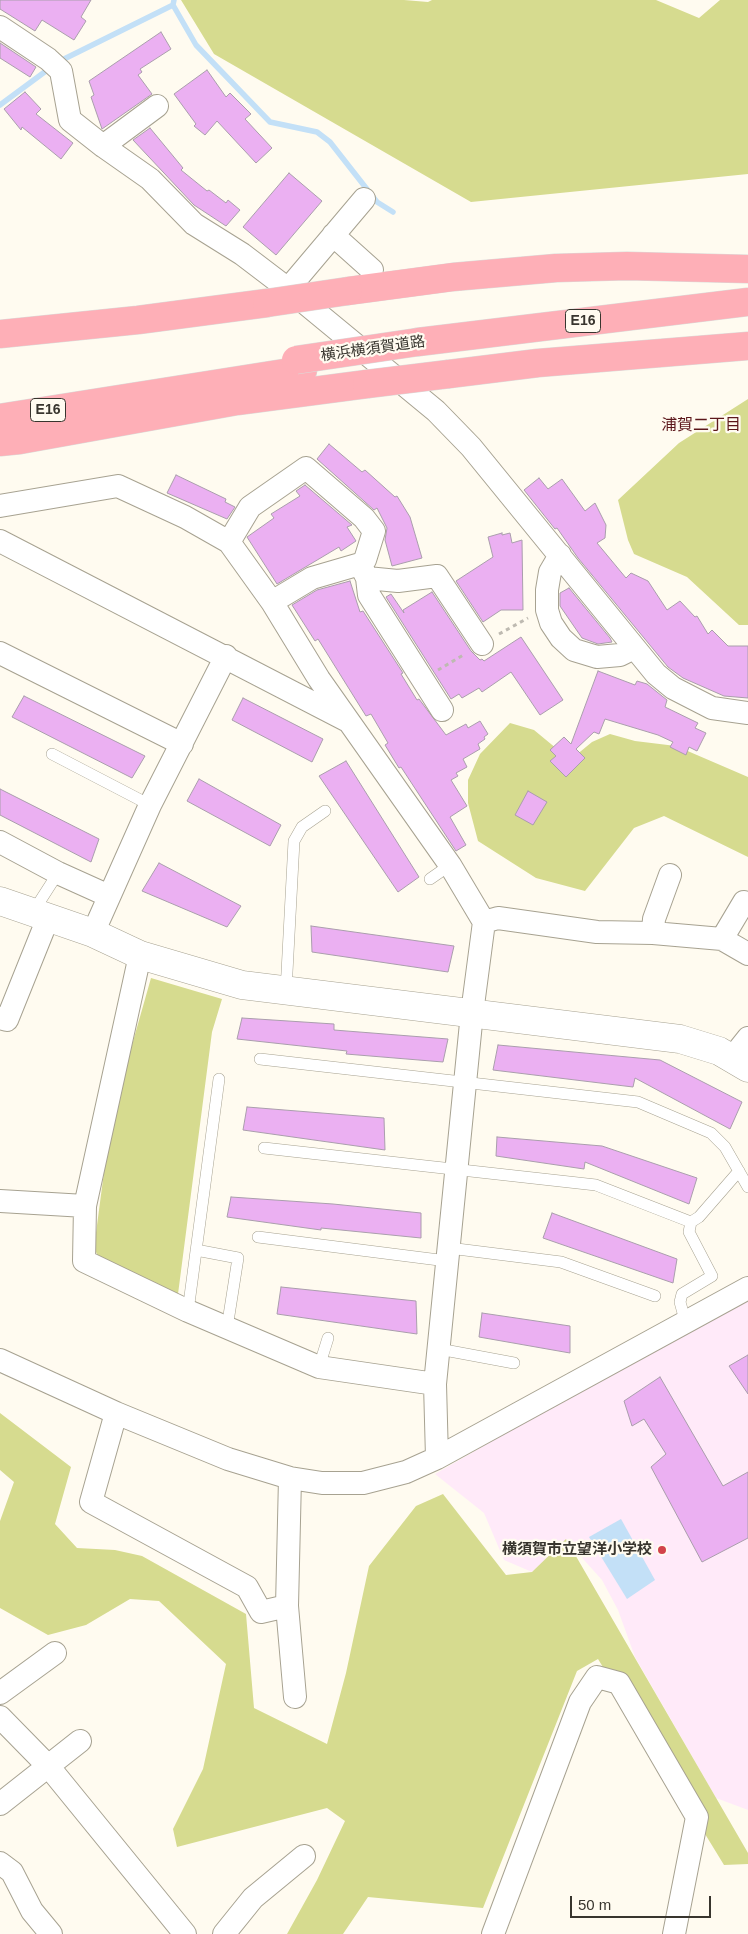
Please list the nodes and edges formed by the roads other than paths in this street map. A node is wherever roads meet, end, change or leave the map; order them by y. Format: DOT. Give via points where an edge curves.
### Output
graph roads {
  1 [pos="0,27"];
  2 [pos="157,106"];
  3 [pos="103,146"];
  4 [pos="364,199"];
  5 [pos="333,236"];
  6 [pos="748,269"];
  7 [pos="372,270"];
  8 [pos="277,296"];
  9 [pos="748,302"];
  10 [pos="748,319"];
  11 [pos="0,334"];
  12 [pos="748,346"];
  13 [pos="421,348"];
  14 [pos="300,365"];
  15 [pos="0,407"];
  16 [pos="0,418"];
  17 [pos="0,442"];
  18 [pos="0,506"];
  19 [pos="0,542"];
  20 [pos="230,542"];
  21 [pos="560,555"];
  22 [pos="364,571"];
  23 [pos="272,602"];
  24 [pos="482,644"];
  25 [pos="634,648"];
  26 [pos="0,653"];
  27 [pos="226,656"];
  28 [pos="442,710"];
  29 [pos="748,713"];
  30 [pos="351,722"];
  31 [pos="182,744"];
  32 [pos="52,754"];
  33 [pos="150,805"];
  34 [pos="325,811"];
  35 [pos="0,842"];
  36 [pos="450,865"];
  37 [pos="58,874"];
  38 [pos="670,875"];
  39 [pos="430,879"];
  40 [pos="109,896"];
  41 [pos="0,901"];
  42 [pos="744,902"];
  43 [pos="40,915"];
  44 [pos="484,922"];
  45 [pos="93,933"];
  46 [pos="653,934"];
  47 [pos="722,939"];
  48 [pos="748,954"];
  49 [pos="140,955"];
  50 [pos="286,991"];
  51 [pos="472,1013"];
  52 [pos="0,1018"];
  53 [pos="743,1055"];
  54 [pos="260,1059"];
  55 [pos="219,1079"];
  56 [pos="465,1084"];
  57 [pos="264,1148"];
  58 [pos="456,1170"];
  59 [pos="739,1171"];
  60 [pos="748,1187"];
  61 [pos="0,1201"];
  62 [pos="85,1206"];
  63 [pos="691,1222"];
  64 [pos="258,1237"];
  65 [pos="196,1250"];
  66 [pos="448,1254"];
  67 [pos="748,1288"];
  68 [pos="655,1296"];
  69 [pos="188,1311"];
  70 [pos="686,1324"];
  71 [pos="227,1328"];
  72 [pos="328,1338"];
  73 [pos="439,1348"];
  74 [pos="0,1360"];
  75 [pos="514,1363"];
  76 [pos="319,1367"];
  77 [pos="435,1384"];
  78 [pos="116,1413"];
  79 [pos="437,1458"];
  80 [pos="290,1478"];
  81 [pos="287,1606"];
  82 [pos="55,1653"];
  83 [pos="0,1693"];
  84 [pos="295,1696"];
  85 [pos="0,1717"];
  86 [pos="80,1741"];
  87 [pos="48,1767"];
  88 [pos="0,1804"];
  89 [pos="304,1856"];
  90 [pos="0,1863"];
  91 [pos="51,1934"];
  92 [pos="185,1934"];
  93 [pos="224,1934"];
  94 [pos="493,1934"];
  95 [pos="674,1934"];
  1 -- 3 [label="street" via="55,65 70,120"];
  2 -- 3 [label="street"];
  3 -- 8 [label="street" via="150,179 194,224 242,254"];
  4 -- 5 [label="street"];
  5 -- 7 [label="street"];
  5 -- 8 [label="street"];
  6 -- 8 [label="highway, bridge" via="556,268"];
  8 -- 11 [label="highway" via="138,320"];
  8 -- 21 [label="street" via="436,411 472,447"];
  9 -- 13 [label="highway, 横浜横須賀道路 / E16"];
  10 -- 13 [label="highway, 横浜横須賀道路 / E16" via="540,340"];
  12 -- 17 [label="highway, bridge" via="538,363 367,384 237,401"];
  13 -- 14 [label="highway, 横浜横須賀道路 / E16"];
  14 -- 15 [label="highway, 横浜横須賀道路 / E16"];
  14 -- 16 [label="highway, 横浜横須賀道路 / E16"];
  18 -- 20 [label="street" via="118,486 186,517"];
  19 -- 27 [label="street"];
  20 -- 22 [label="street" via="250,507 306,468 364,518 374,531"];
  20 -- 23 [label="street"];
  21 -- 25 [label="street"];
  21 -- 25 [label="street" via="550,572 547,610 561,638 574,650 596,657 620,655"];
  22 -- 23 [label="street" via="312,578"];
  22 -- 24 [label="street" via="398,581 437,576"];
  22 -- 28 [label="street" via="369,595"];
  23 -- 30 [label="street" via="319,679"];
  25 -- 29 [label="street" via="656,674 692,699 712,708"];
  26 -- 31 [label="street"];
  27 -- 30 [label="street"];
  27 -- 31 [label="street"];
  30 -- 36 [label="street"];
  31 -- 33 [label="street"];
  32 -- 33 [label="lane"];
  33 -- 40 [label="street"];
  34 -- 50 [label="lane" via="302,827 294,841"];
  35 -- 37 [label="street"];
  36 -- 39 [label="lane"];
  36 -- 44 [label="street"];
  37 -- 40 [label="street"];
  37 -- 43 [label="lane"];
  38 -- 46 [label="street" via="654,919"];
  40 -- 45 [label="street"];
  41 -- 43 [label="street"];
  42 -- 47 [label="street"];
  43 -- 45 [label="street"];
  43 -- 52 [label="street" via="6,1020"];
  44 -- 46 [label="street" via="498,918 597,932"];
  44 -- 51 [label="street"];
  45 -- 49 [label="street"];
  46 -- 47 [label="street"];
  47 -- 48 [label="street"];
  49 -- 50 [label="street" via="242,985"];
  49 -- 62 [label="street"];
  50 -- 51 [label="street"];
  51 -- 53 [label="street" via="680,1039"];
  51 -- 56 [label="street"];
  54 -- 56 [label="lane"];
  55 -- 65 [label="lane"];
  56 -- 58 [label="street"];
  56 -- 59 [label="lane" via="638,1102 711,1133 725,1147"];
  57 -- 58 [label="lane"];
  58 -- 63 [label="lane" via="596,1185"];
  58 -- 66 [label="street"];
  59 -- 60 [label="lane"];
  59 -- 63 [label="lane"];
  61 -- 62 [label="street"];
  62 -- 69 [label="street" via="84,1261"];
  63 -- 70 [label="lane" via="689,1232 712,1276 682,1294 680,1302"];
  64 -- 66 [label="lane"];
  65 -- 69 [label="lane"];
  65 -- 71 [label="lane" via="238,1258"];
  66 -- 68 [label="lane" via="561,1262"];
  66 -- 73 [label="street"];
  67 -- 70 [label="street"];
  69 -- 71 [label="street"];
  70 -- 79 [label="street"];
  71 -- 76 [label="street"];
  72 -- 76 [label="lane"];
  73 -- 75 [label="lane"];
  73 -- 77 [label="street"];
  74 -- 78 [label="street"];
  76 -- 77 [label="street"];
  77 -- 79 [label="street"];
  78 -- 80 [label="street" via="228,1459"];
  78 -- 81 [label="street" via="90,1502 247,1587 261,1612"];
  79 -- 80 [label="street" via="406,1472 363,1483 322,1483"];
  80 -- 81 [label="street"];
  81 -- 84 [label="street"];
  82 -- 83 [label="street"];
  85 -- 87 [label="street"];
  86 -- 87 [label="street"];
  87 -- 88 [label="street"];
  87 -- 92 [label="street"];
  89 -- 93 [label="street" via="253,1898"];
  90 -- 91 [label="street" via="12,1872 32,1910"];
  94 -- 95 [label="street" via="580,1702 597,1677 619,1683 697,1817"];
}
